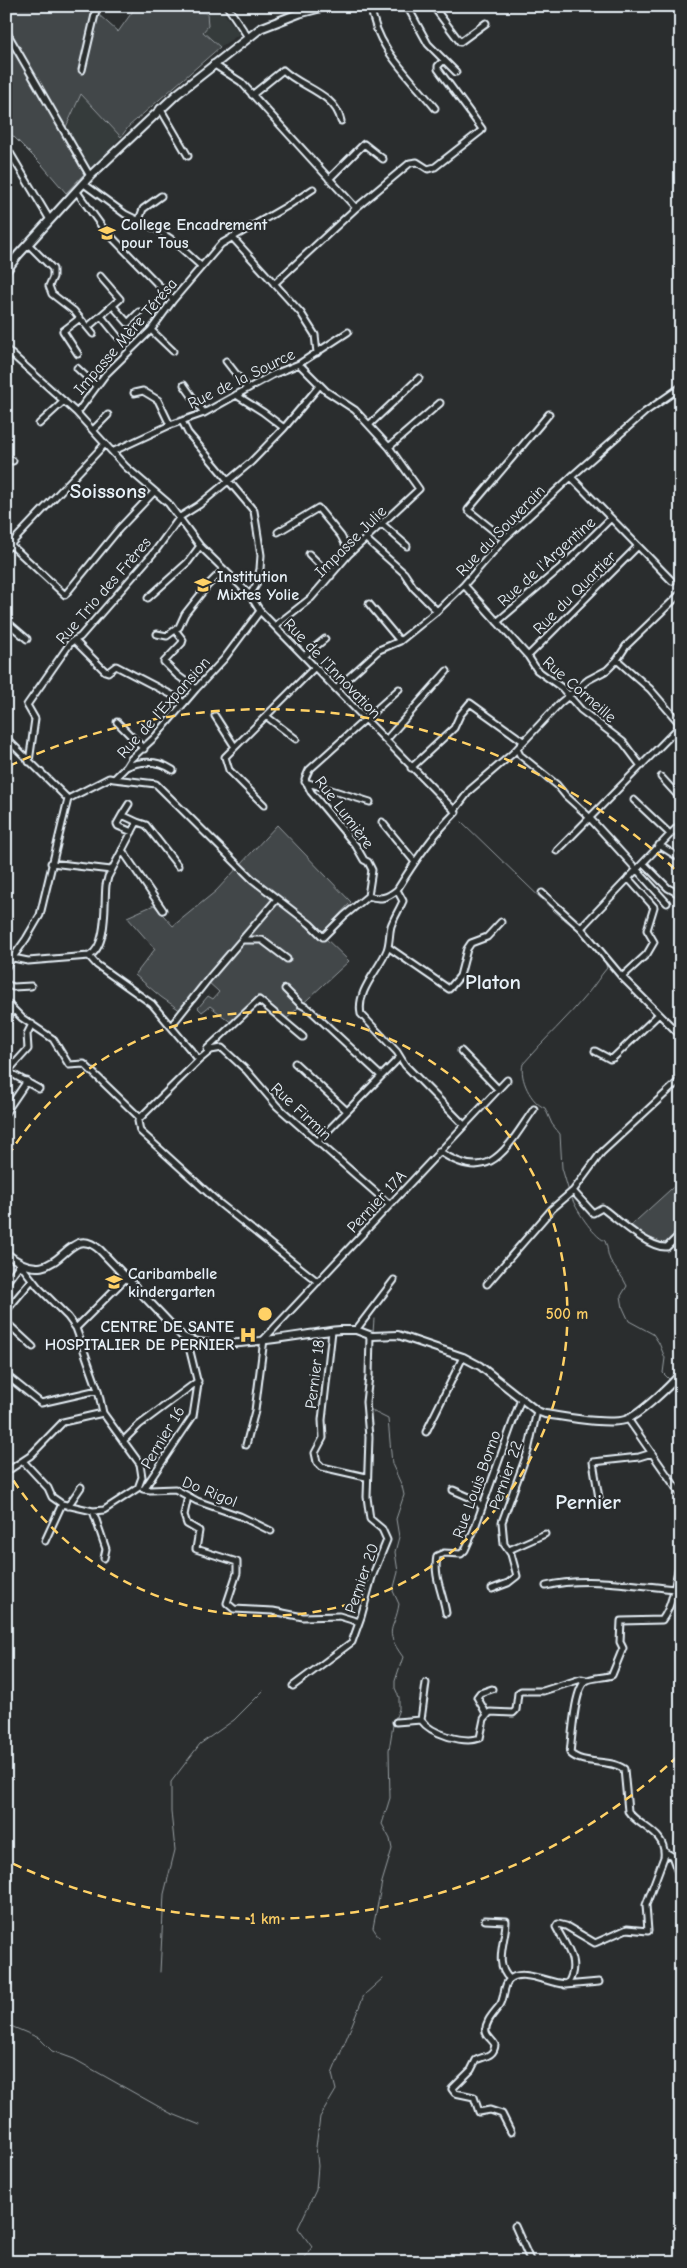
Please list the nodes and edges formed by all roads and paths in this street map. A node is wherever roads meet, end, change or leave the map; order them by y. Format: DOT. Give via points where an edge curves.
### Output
graph roads {
  1 [pos="97,6"];
  2 [pos="227,6"];
  3 [pos="327,6"];
  4 [pos="371,6"];
  5 [pos="407,6"];
  6 [pos="433,6"];
  7 [pos="486,23"];
  8 [pos="6,31"];
  9 [pos="248,36"];
  10 [pos="444,60"];
  11 [pos="214,64"];
  12 [pos="82,70"];
  13 [pos="456,72"];
  14 [pos="252,95"];
  15 [pos="160,108"];
  16 [pos="435,108"];
  17 [pos="342,121"];
  18 [pos="6,146"];
  19 [pos="188,156"];
  20 [pos="383,159"];
  21 [pos="90,176"];
  22 [pos="329,179"];
  23 [pos="84,184"];
  24 [pos="313,189"];
  25 [pos="77,192"];
  26 [pos="161,196"];
  27 [pos="356,208"];
  28 [pos="50,220"];
  29 [pos="139,220"];
  30 [pos="232,237"];
  31 [pos="28,244"];
  32 [pos="201,266"];
  33 [pos="7,267"];
  34 [pos="100,276"];
  35 [pos="274,284"];
  36 [pos="173,300"];
  37 [pos="113,306"];
  38 [pos="139,312"];
  39 [pos="101,316"];
  40 [pos="80,318"];
  41 [pos="88,327"];
  42 [pos="151,330"];
  43 [pos="348,332"];
  44 [pos="93,334"];
  45 [pos="118,337"];
  46 [pos="6,349"];
  47 [pos="173,351"];
  48 [pos="78,354"];
  49 [pos="317,354"];
  50 [pos="226,361"];
  51 [pos="299,364"];
  52 [pos="77,368"];
  53 [pos="419,378"];
  54 [pos="184,385"];
  55 [pos="320,385"];
  56 [pos="96,386"];
  57 [pos="681,387"];
  58 [pos="246,388"];
  59 [pos="134,393"];
  60 [pos="236,395"];
  61 [pos="64,401"];
  62 [pos="440,403"];
  63 [pos="77,413"];
  64 [pos="204,413"];
  65 [pos="549,414"];
  66 [pos="108,415"];
  67 [pos="182,421"];
  68 [pos="39,424"];
  69 [pos="170,425"];
  70 [pos="370,425"];
  71 [pos="284,428"];
  72 [pos="92,430"];
  73 [pos="105,444"];
  74 [pos="389,447"];
  75 [pos="114,451"];
  76 [pos="6,457"];
  77 [pos="13,462"];
  78 [pos="571,477"];
  79 [pos="229,482"];
  80 [pos="154,492"];
  81 [pos="180,517"];
  82 [pos="610,518"];
  83 [pos="382,524"];
  84 [pos="278,532"];
  85 [pos="366,539"];
  86 [pos="504,539"];
  87 [pos="11,545"];
  88 [pos="200,546"];
  89 [pos="407,546"];
  90 [pos="638,546"];
  91 [pos="6,549"];
  92 [pos="350,553"];
  93 [pos="309,554"];
  94 [pos="222,570"];
  95 [pos="331,576"];
  96 [pos="672,580"];
  97 [pos="464,585"];
  98 [pos="681,593"];
  99 [pos="250,595"];
  100 [pos="148,598"];
  101 [pos="369,604"];
  102 [pos="260,611"];
  103 [pos="437,611"];
  104 [pos="6,621"];
  105 [pos="497,622"];
  106 [pos="275,626"];
  107 [pos="176,631"];
  108 [pos="157,634"];
  109 [pos="27,639"];
  110 [pos="326,639"];
  111 [pos="74,640"];
  112 [pos="400,641"];
  113 [pos="304,656"];
  114 [pos="528,656"];
  115 [pos="617,660"];
  116 [pos="315,666"];
  117 [pos="447,671"];
  118 [pos="196,688"];
  119 [pos="336,689"];
  120 [pos="399,689"];
  121 [pos="568,695"];
  122 [pos="184,703"];
  123 [pos="214,716"];
  124 [pos="266,716"];
  125 [pos="365,720"];
  126 [pos="117,722"];
  127 [pos="681,725"];
  128 [pos="6,738"];
  129 [pos="296,739"];
  130 [pos="386,740"];
  131 [pos="523,741"];
  132 [pos="236,747"];
  133 [pos="517,748"];
  134 [pos="144,749"];
  135 [pos="29,762"];
  136 [pos="641,766"];
  137 [pos="126,767"];
  138 [pos="411,768"];
  139 [pos="173,770"];
  140 [pos="661,777"];
  141 [pos="114,778"];
  142 [pos="305,782"];
  143 [pos="68,799"];
  144 [pos="681,799"];
  145 [pos="634,800"];
  146 [pos="370,802"];
  147 [pos="129,804"];
  148 [pos="264,805"];
  149 [pos="455,812"];
  150 [pos="122,815"];
  151 [pos="590,818"];
  152 [pos="137,822"];
  153 [pos="382,822"];
  154 [pos="681,823"];
  155 [pos="132,832"];
  156 [pos="670,834"];
  157 [pos="659,845"];
  158 [pos="122,850"];
  159 [pos="557,852"];
  160 [pos="681,859"];
  161 [pos="414,861"];
  162 [pos="51,863"];
  163 [pos="643,863"];
  164 [pos="178,866"];
  165 [pos="111,870"];
  166 [pos="636,870"];
  167 [pos="628,878"];
  168 [pos="398,890"];
  169 [pos="542,893"];
  170 [pos="368,896"];
  171 [pos="681,896"];
  172 [pos="277,899"];
  173 [pos="667,903"];
  174 [pos="163,910"];
  175 [pos="501,922"];
  176 [pos="581,928"];
  177 [pos="243,940"];
  178 [pos="388,947"];
  179 [pos="89,956"];
  180 [pos="13,958"];
  181 [pos="287,959"];
  182 [pos="6,966"];
  183 [pos="622,977"];
  184 [pos="6,984"];
  185 [pos="31,986"];
  186 [pos="285,989"];
  187 [pos="6,1002"];
  188 [pos="12,1010"];
  189 [pos="658,1015"];
  190 [pos="32,1024"];
  191 [pos="6,1025"];
  192 [pos="171,1026"];
  193 [pos="681,1036"];
  194 [pos="303,1037"];
  195 [pos="461,1051"];
  196 [pos="595,1051"];
  197 [pos="400,1057"];
  198 [pos="198,1059"];
  199 [pos="295,1063"];
  200 [pos="7,1071"];
  201 [pos="380,1075"];
  202 [pos="681,1079"];
  203 [pos="507,1080"];
  204 [pos="27,1081"];
  205 [pos="39,1089"];
  206 [pos="498,1089"];
  207 [pos="534,1109"];
  208 [pos="347,1110"];
  209 [pos="6,1112"];
  210 [pos="140,1118"];
  211 [pos="464,1125"];
  212 [pos="317,1142"];
  213 [pos="439,1152"];
  214 [pos="573,1191"];
  215 [pos="390,1205"];
  216 [pos="681,1233"];
  217 [pos="6,1253"];
  218 [pos="20,1264"];
  219 [pos="126,1278"];
  220 [pos="32,1280"];
  221 [pos="394,1280"];
  222 [pos="318,1282"];
  223 [pos="6,1283"];
  224 [pos="487,1284"];
  225 [pos="6,1311"];
  226 [pos="6,1322"];
  227 [pos="76,1328"];
  228 [pos="356,1330"];
  229 [pos="332,1331"];
  230 [pos="370,1336"];
  231 [pos="187,1339"];
  232 [pos="264,1340"];
  233 [pos="33,1346"];
  234 [pos="463,1357"];
  235 [pos="6,1375"];
  236 [pos="680,1377"];
  237 [pos="198,1381"];
  238 [pos="98,1390"];
  239 [pos="521,1398"];
  240 [pos="537,1411"];
  241 [pos="103,1413"];
  242 [pos="628,1419"];
  243 [pos="426,1432"];
  244 [pos="123,1440"];
  245 [pos="246,1445"];
  246 [pos="652,1452"];
  247 [pos="23,1461"];
  248 [pos="6,1472"];
  249 [pos="366,1478"];
  250 [pos="81,1487"];
  251 [pos="138,1488"];
  252 [pos="144,1489"];
  253 [pos="452,1490"];
  254 [pos="681,1495"];
  255 [pos="188,1496"];
  256 [pos="62,1504"];
  257 [pos="600,1504"];
  258 [pos="68,1506"];
  259 [pos="482,1509"];
  260 [pos="93,1512"];
  261 [pos="271,1531"];
  262 [pos="545,1534"];
  263 [pos="45,1541"];
  264 [pos="509,1550"];
  265 [pos="681,1557"];
  266 [pos="104,1558"];
  267 [pos="546,1586"];
  268 [pos="492,1588"];
  269 [pos="674,1589"];
  270 [pos="446,1613"];
  271 [pos="360,1622"];
  272 [pos="586,1680"];
  273 [pos="426,1683"];
  274 [pos="293,1686"];
  275 [pos="492,1689"];
  276 [pos="487,1715"];
  277 [pos="421,1720"];
  278 [pos="396,1722"];
  279 [pos="665,1852"];
  280 [pos="681,1881"];
  281 [pos="485,1920"];
  282 [pos="510,1979"];
  283 [pos="599,1982"];
  284 [pos="565,1984"];
  285 [pos="511,2132"];
  286 [pos="516,2226"];
  287 [pos="531,2262"];
  1 -- 12 [label="street"];
  2 -- 9 [label="street"];
  3 -- 9 [label="main road" via="270,24"];
  4 -- 16 [label="street" via="382,42"];
  5 -- 10 [label="street" via="428,44"];
  6 -- 7 [label="street" via="460,42"];
  8 -- 21 [label="street"];
  9 -- 11 [label="main road"];
  10 -- 13 [label="street"];
  10 -- 27 [label="street" via="438,69 481,131 435,167 428,169 417,162 410,163"];
  11 -- 14 [label="street" via="241,82"];
  11 -- 15 [label="main road"];
  14 -- 17 [label="street" via="282,70 334,103"];
  14 -- 22 [label="street"];
  15 -- 19 [label="street"];
  15 -- 21 [label="main road"];
  18 -- 28 [label="street"];
  20 -- 22 [label="street" via="364,144"];
  21 -- 23 [label="main road"];
  22 -- 27 [label="street"];
  23 -- 25 [label="main road"];
  23 -- 29 [label="street" via="125,214"];
  24 -- 30 [label="street, Impasse Mère Térésa"];
  25 -- 28 [label="main road"];
  25 -- 36 [label="street" via="103,228"];
  26 -- 29 [label="street" via="143,210"];
  27 -- 35 [label="street"];
  28 -- 31 [label="main road"];
  29 -- 32 [label="street" via="171,239"];
  30 -- 32 [label="street, Impasse Mère Térésa"];
  30 -- 35 [label="street"];
  31 -- 33 [label="main road"];
  31 -- 40 [label="street" via="52,269 50,291"];
  32 -- 36 [label="street, Impasse Mère Térésa"];
  34 -- 37 [label="street" via="120,298"];
  35 -- 49 [label="street" via="301,313 315,335"];
  36 -- 42 [label="street, Impasse Mère Térésa"];
  37 -- 38 [label="street" via="128,322"];
  37 -- 39 [label="street"];
  39 -- 41 [label="street"];
  39 -- 45 [label="street"];
  40 -- 41 [label="street"];
  40 -- 48 [label="street" via="63,331"];
  41 -- 44 [label="street"];
  42 -- 47 [label="street"];
  42 -- 56 [label="street, Impasse Mère Térésa"];
  43 -- 49 [label="street, Rue de la Source"];
  46 -- 61 [label="street, Rue de l'Innovation"];
  49 -- 51 [label="street, Rue de la Source"];
  50 -- 58 [label="street"];
  51 -- 55 [label="street"];
  51 -- 58 [label="street, Rue de la Source"];
  52 -- 56 [label="street"];
  53 -- 70 [label="street"];
  54 -- 64 [label="street"];
  55 -- 70 [label="street" via="356,410"];
  55 -- 71 [label="street"];
  56 -- 63 [label="street, Impasse Mère Térésa"];
  57 -- 78 [label="street, Rue du Souverain" via="645,412"];
  58 -- 60 [label="street, Rue de la Source"];
  59 -- 69 [label="street" via="142,391 158,400"];
  60 -- 64 [label="street, Rue de la Source"];
  60 -- 71 [label="street"];
  61 -- 63 [label="street, Rue de l'Innovation"];
  61 -- 68 [label="street"];
  62 -- 74 [label="street"];
  63 -- 72 [label="street, Rue de l'Innovation"];
  64 -- 67 [label="street, Rue de la Source"];
  65 -- 86 [label="street" via="468,510"];
  66 -- 72 [label="street"];
  67 -- 69 [label="street, Rue de la Source"];
  67 -- 79 [label="street" via="188,433"];
  69 -- 75 [label="street, Rue de la Source"];
  70 -- 74 [label="street"];
  71 -- 79 [label="street"];
  72 -- 73 [label="street, Rue de l'Innovation"];
  73 -- 75 [label="street, Rue de l'Innovation"];
  73 -- 87 [label="street"];
  74 -- 83 [label="street, Impasse Julie" via="418,486 418,491"];
  75 -- 80 [label="street, Rue de l'Innovation" via="126,467"];
  76 -- 77 [label="street"];
  78 -- 82 [label="street"];
  78 -- 86 [label="street, Rue du Souverain"];
  79 -- 81 [label="street"];
  79 -- 99 [label="street" via="254,512 257,523 260,569"];
  80 -- 81 [label="street, Rue de l'Innovation"];
  80 -- 87 [label="street" via="65,595"];
  81 -- 88 [label="street, Rue de l'Innovation"];
  81 -- 111 [label="street, Rue Trio des Frères" via="156,550"];
  82 -- 90 [label="street"];
  82 -- 105 [label="street, Rue de l'Argentine" via="566,563"];
  83 -- 85 [label="street, Impasse Julie"];
  83 -- 89 [label="street"];
  84 -- 92 [label="street" via="318,508 341,536"];
  85 -- 92 [label="street, Impasse Julie"];
  85 -- 103 [label="street" via="404,573"];
  86 -- 97 [label="street, Rue du Souverain"];
  87 -- 91 [label="street"];
  88 -- 94 [label="street, Rue de l'Innovation"];
  88 -- 100 [label="street" via="188,562"];
  90 -- 96 [label="street"];
  90 -- 114 [label="street, Rue du Quartier"];
  92 -- 95 [label="street, Impasse Julie"];
  93 -- 95 [label="street"];
  94 -- 99 [label="street, Rue de l'Innovation"];
  94 -- 107 [label="street" via="185,614"];
  95 -- 106 [label="street, Impasse Julie" via="311,598"];
  97 -- 103 [label="street, Rue du Souverain"];
  97 -- 105 [label="street, Rue Corneille"];
  98 -- 115 [label="street" via="626,646"];
  99 -- 102 [label="street, Rue de l'Innovation"];
  101 -- 112 [label="street"];
  102 -- 106 [label="street, Rue de l'Innovation"];
  102 -- 118 [label="street, Rue de l'Expansion" via="224,659"];
  103 -- 112 [label="street, Rue du Souverain"];
  104 -- 109 [label="street"];
  105 -- 114 [label="street, Rue Corneille"];
  106 -- 113 [label="street, Rue de l'Innovation"];
  107 -- 108 [label="street" via="167,636"];
  107 -- 118 [label="street" via="182,643 164,662"];
  110 -- 113 [label="street"];
  111 -- 122 [label="street" via="105,671 116,666"];
  111 -- 135 [label="street, Rue Trio des Frères" via="27,705 35,719"];
  112 -- 119 [label="street, Rue du Souverain" via="379,650"];
  113 -- 116 [label="street, Rue de l'Innovation"];
  114 -- 121 [label="street, Rue Corneille" via="541,674"];
  115 -- 121 [label="street"];
  115 -- 127 [label="street" via="650,689"];
  116 -- 119 [label="street, Rue de l'Innovation"];
  116 -- 124 [label="street"];
  117 -- 130 [label="street"];
  118 -- 122 [label="street, Rue de l'Expansion"];
  119 -- 125 [label="street, Rue de l'Innovation"];
  120 -- 125 [label="street, Rue Lumière"];
  121 -- 131 [label="street"];
  121 -- 136 [label="street, Rue Corneille" via="581,710 623,742"];
  122 -- 134 [label="street, Rue de l'Expansion"];
  123 -- 132 [label="street"];
  124 -- 129 [label="street"];
  124 -- 132 [label="street"];
  125 -- 130 [label="street, Rue de l'Innovation"];
  125 -- 142 [label="street, Rue Lumière" via="309,770"];
  126 -- 134 [label="street"];
  127 -- 136 [label="street"];
  128 -- 135 [label="street"];
  130 -- 138 [label="street, Rue de l'Innovation"];
  131 -- 133 [label="street"];
  131 -- 138 [label="street" via="470,703 454,728"];
  132 -- 148 [label="street" via="225,757 225,762"];
  133 -- 149 [label="street" via="474,786"];
  133 -- 151 [label="street" via="520,755"];
  134 -- 137 [label="street, Rue de l'Expansion"];
  135 -- 143 [label="street"];
  136 -- 151 [label="street"];
  137 -- 139 [label="street" via="155,762"];
  137 -- 141 [label="street, Rue de l'Expansion"];
  138 -- 149 [label="street, Rue de l'Innovation"];
  140 -- 144 [label="street"];
  141 -- 143 [label="street, Rue de l'Expansion"];
  141 -- 172 [label="street" via="156,784 219,848"];
  142 -- 146 [label="street"];
  142 -- 170 [label="street, Rue Lumière" via="368,862 372,870"];
  143 -- 162 [label="street"];
  145 -- 156 [label="street"];
  147 -- 150 [label="street"];
  149 -- 161 [label="street"];
  150 -- 152 [label="street"];
  150 -- 155 [label="street" via="118,826"];
  151 -- 159 [label="street"];
  151 -- 166 [label="street"];
  152 -- 155 [label="street"];
  152 -- 164 [label="street" via="146,826"];
  153 -- 161 [label="street"];
  154 -- 156 [label="street"];
  155 -- 158 [label="street"];
  156 -- 157 [label="street"];
  157 -- 160 [label="street"];
  157 -- 163 [label="street"];
  158 -- 165 [label="street"];
  158 -- 174 [label="street"];
  161 -- 168 [label="street"];
  162 -- 165 [label="street"];
  162 -- 180 [label="street" via="40,915"];
  163 -- 166 [label="street"];
  163 -- 171 [label="street"];
  165 -- 179 [label="street" via="106,885 102,937 99,946"];
  166 -- 167 [label="street"];
  166 -- 173 [label="street"];
  167 -- 176 [label="street"];
  167 -- 183 [label="street" via="654,907 647,930 654,942 647,954"];
  168 -- 170 [label="street" via="387,898"];
  168 -- 178 [label="street" via="403,901 391,926"];
  169 -- 176 [label="street"];
  170 -- 172 [label="street" via="323,937"];
  172 -- 177 [label="street"];
  175 -- 178 [label="street" via="487,937 467,949 460,976 449,988"];
  176 -- 183 [label="street"];
  177 -- 181 [label="street" via="262,940"];
  177 -- 192 [label="street"];
  178 -- 197 [label="street" via="370,978 360,1008 361,1014"];
  179 -- 180 [label="street" via="28,961"];
  179 -- 192 [label="street" via="152,1004"];
  180 -- 182 [label="street"];
  183 -- 189 [label="street"];
  184 -- 185 [label="street"];
  186 -- 201 [label="street"];
  187 -- 188 [label="street"];
  188 -- 190 [label="street"];
  188 -- 191 [label="street"];
  189 -- 193 [label="street"];
  189 -- 196 [label="street" via="612,1059"];
  190 -- 200 [label="street" via="27,1036 28,1049"];
  190 -- 210 [label="street" via="52,1039 69,1065 84,1064"];
  192 -- 198 [label="street"];
  194 -- 198 [label="street" via="259,1000"];
  195 -- 206 [label="street"];
  197 -- 201 [label="street"];
  197 -- 211 [label="street"];
  198 -- 210 [label="street"];
  198 -- 212 [label="street, Rue Firmin" via="211,1050 222,1048 277,1106"];
  199 -- 208 [label="street"];
  200 -- 204 [label="street"];
  201 -- 208 [label="street"];
  202 -- 214 [label="street" via="601,1154"];
  203 -- 206 [label="street, Pernier 17A"];
  204 -- 205 [label="street"];
  204 -- 209 [label="street"];
  206 -- 211 [label="street, Pernier 17A"];
  207 -- 213 [label="street" via="496,1160 487,1164 467,1164"];
  208 -- 212 [label="street"];
  210 -- 222 [label="street" via="140,1131 219,1203"];
  211 -- 213 [label="street, Pernier 17A"];
  212 -- 215 [label="street, Rue Firmin"];
  213 -- 215 [label="street, Pernier 17A"];
  214 -- 216 [label="street" via="593,1213 604,1208 634,1233 660,1246 666,1247"];
  214 -- 224 [label="street" via="552,1210"];
  215 -- 222 [label="street, Pernier 17A"];
  217 -- 218 [label="street"];
  218 -- 219 [label="street" via="32,1268 46,1266 85,1240 100,1250"];
  218 -- 220 [label="street"];
  218 -- 223 [label="street"];
  219 -- 227 [label="street"];
  219 -- 231 [label="street"];
  220 -- 225 [label="street"];
  220 -- 227 [label="street"];
  221 -- 228 [label="street"];
  222 -- 232 [label="street, Pernier 17A"];
  226 -- 233 [label="street"];
  227 -- 238 [label="street"];
  228 -- 229 [label="street"];
  228 -- 230 [label="street"];
  229 -- 232 [label="street"];
  229 -- 249 [label="street, Pernier 18" via="322,1420 323,1438 315,1453 318,1464"];
  230 -- 234 [label="street" via="398,1335"];
  230 -- 249 [label="street, Pernier 20"];
  231 -- 232 [label="street" via="217,1344"];
  231 -- 237 [label="street, Pernier 16"];
  232 -- 245 [label="street" via="255,1411"];
  234 -- 239 [label="street"];
  234 -- 243 [label="street"];
  235 -- 238 [label="street" via="41,1403"];
  236 -- 242 [label="street"];
  237 -- 244 [label="street"];
  237 -- 252 [label="street, Pernier 16" via="193,1416"];
  238 -- 241 [label="street"];
  239 -- 240 [label="street"];
  239 -- 259 [label="street, Rue Louis Borno"];
  240 -- 242 [label="street" via="614,1421"];
  240 -- 264 [label="street, Pernier 22" via="528,1451 502,1522 504,1544"];
  241 -- 244 [label="street"];
  241 -- 247 [label="street" via="63,1422"];
  242 -- 246 [label="street"];
  244 -- 251 [label="street" via="140,1464 142,1477"];
  246 -- 254 [label="street"];
  246 -- 257 [label="street" via="639,1457 593,1462"];
  247 -- 248 [label="street"];
  247 -- 256 [label="street" via="48,1488 52,1497"];
  249 -- 271 [label="street, Pernier 20" via="370,1518 387,1540 372,1577"];
  250 -- 258 [label="street"];
  251 -- 252 [label="street, Do Rigol"];
  251 -- 260 [label="street" via="104,1510"];
  252 -- 255 [label="street, Do Rigol" via="175,1489"];
  253 -- 259 [label="street" via="476,1500"];
  255 -- 261 [label="street, Do Rigol"];
  255 -- 271 [label="street" via="184,1514 187,1524 198,1531 196,1549 237,1562 237,1573 227,1603 234,1609 273,1611 303,1617 339,1616"];
  256 -- 258 [label="street"];
  256 -- 263 [label="street"];
  258 -- 260 [label="street"];
  259 -- 270 [label="street, Rue Louis Borno" via="465,1550 460,1554 444,1552 437,1556 436,1579"];
  260 -- 266 [label="street" via="106,1549"];
  262 -- 264 [label="street"];
  264 -- 268 [label="street, Pernier 22" via="516,1577"];
  265 -- 269 [label="street"];
  267 -- 269 [label="street" via="600,1582"];
  269 -- 272 [label="street" via="662,1620 621,1621 620,1642 623,1648 615,1670 609,1676"];
  271 -- 274 [label="street, Pernier 20" via="352,1642"];
  272 -- 276 [label="street" via="543,1691 521,1691 513,1713 496,1711"];
  272 -- 279 [label="street" via="574,1712 570,1753 624,1769 628,1811 654,1831"];
  273 -- 277 [label="street"];
  275 -- 276 [label="street" via="476,1697"];
  276 -- 277 [label="street" via="481,1736 475,1740 440,1735"];
  277 -- 278 [label="street"];
  279 -- 280 [label="street" via="672,1856"];
  279 -- 284 [label="street" via="646,1905 648,1931 628,1929 595,1943 558,1924 556,1927 573,1958 572,1977"];
  281 -- 282 [label="street" via="506,1921 500,1960"];
  282 -- 284 [label="street" via="514,1976 536,1976"];
  282 -- 285 [label="street" via="502,2003 487,2026 486,2033 495,2045 494,2051 476,2060 471,2070 452,2089 456,2094 474,2097 479,2112 490,2110 502,2114"];
  283 -- 284 [label="street"];
  286 -- 287 [label="street"];
}
